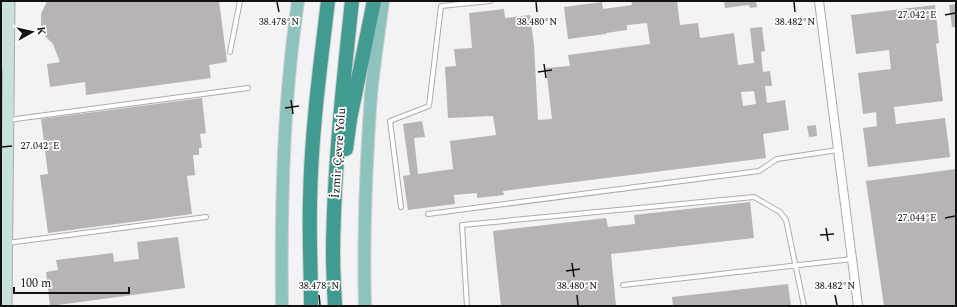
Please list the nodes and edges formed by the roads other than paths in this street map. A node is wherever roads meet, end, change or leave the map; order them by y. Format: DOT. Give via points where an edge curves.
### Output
graph roads {
  1 [pos="1,1"];
  2 [pos="9,1"];
  3 [pos="240,1"];
  4 [pos="298,1"];
  5 [pos="328,1"];
  6 [pos="352,1"];
  7 [pos="374,1"];
  8 [pos="383,1"];
  9 [pos="490,1"];
  10 [pos="819,1"];
  11 [pos="230,52"];
  12 [pos="1,65"];
  13 [pos="248,88"];
  14 [pos="8,120"];
  15 [pos="838,150"];
  16 [pos="401,207"];
  17 [pos="428,214"];
  18 [pos="206,217"];
  19 [pos="7,243"];
  20 [pos="333,252"];
  21 [pos="852,259"];
  22 [pos="795,266"];
  23 [pos="623,285"];
  24 [pos="6,306"];
  25 [pos="282,306"];
  26 [pos="311,306"];
  27 [pos="335,306"];
  28 [pos="365,306"];
  29 [pos="467,306"];
  30 [pos="804,306"];
  31 [pos="858,306"];
  1 -- 12 [label="street"];
  2 -- 14 [label="street"];
  3 -- 11 [label="lane"];
  4 -- 25 [label="main road" via="284,132"];
  5 -- 26 [label="highway, İzmir Çevre Yolu" via="313,147 310,201"];
  6 -- 20 [label="highway, İzmir Çevre Yolu" via="340,119"];
  7 -- 20 [label="highway" via="350,119"];
  8 -- 28 [label="main road" via="372,94 366,184"];
  9 -- 16 [label="lane" via="440,6 429,106 390,121"];
  10 -- 15 [label="street"];
  13 -- 14 [label="lane"];
  14 -- 19 [label="street"];
  15 -- 17 [label="lane" via="776,159 759,171"];
  15 -- 21 [label="street"];
  18 -- 19 [label="lane"];
  19 -- 24 [label="street"];
  20 -- 27 [label="highway, İzmir Çevre Yolu"];
  21 -- 22 [label="lane"];
  21 -- 31 [label="street"];
  22 -- 23 [label="lane"];
  22 -- 29 [label="lane" via="786,220 780,212 754,197 462,225"];
  22 -- 30 [label="lane"];
}
